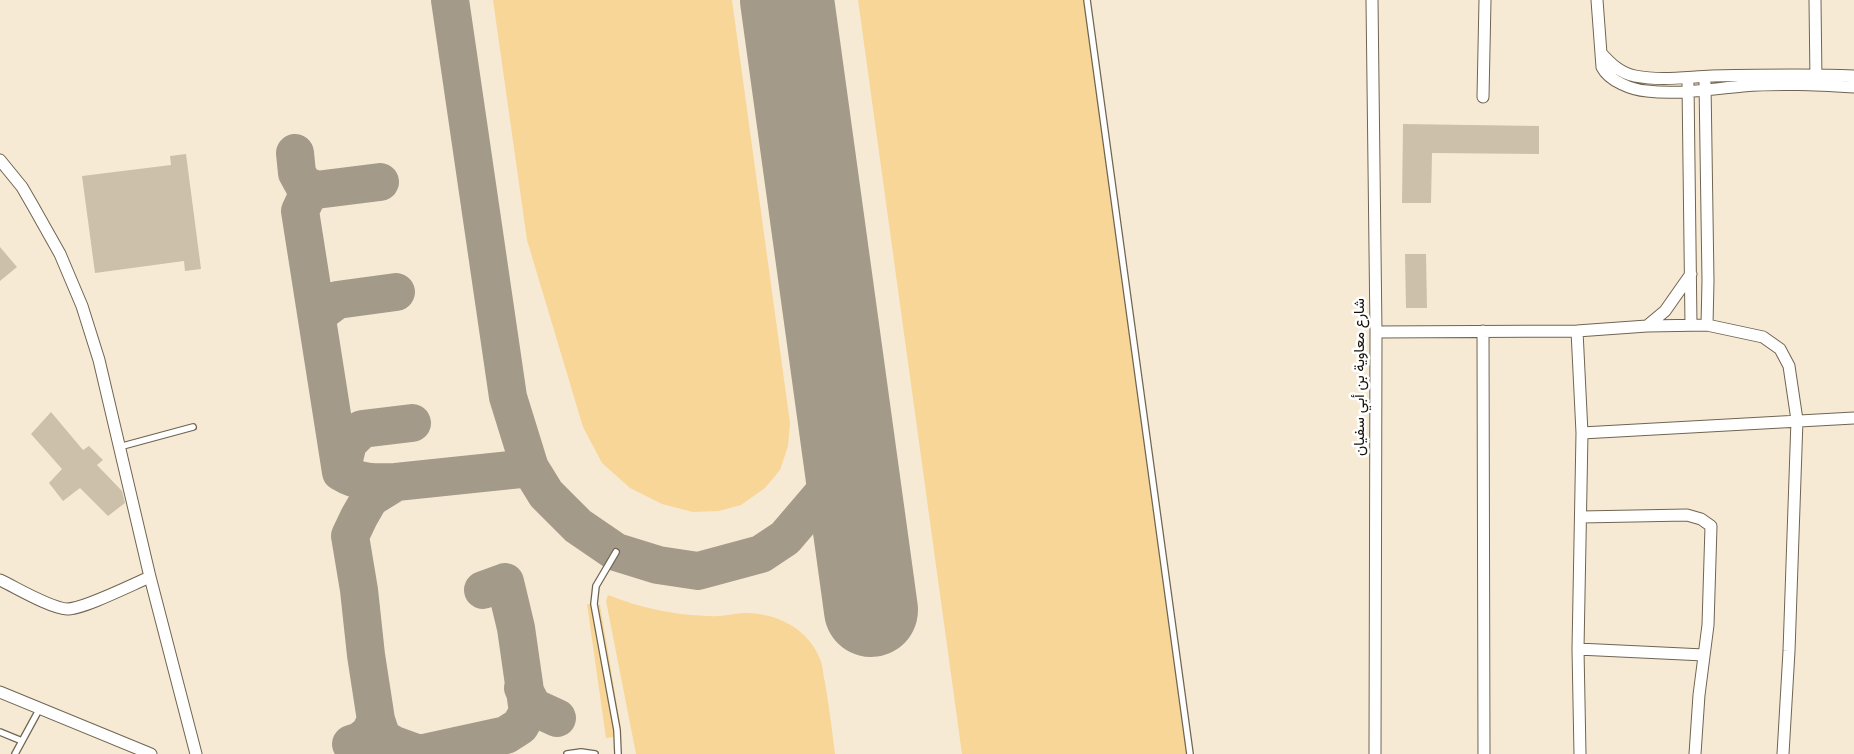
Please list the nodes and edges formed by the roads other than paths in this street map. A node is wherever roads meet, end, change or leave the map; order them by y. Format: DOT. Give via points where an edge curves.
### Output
graph roads {
  1 [pos="1086,0"];
  2 [pos="1372,0"];
  3 [pos="1485,0"];
  4 [pos="1597,0"];
  5 [pos="1815,0"];
  6 [pos="1601,53"];
  7 [pos="1704,76"];
  8 [pos="1854,76"];
  9 [pos="1688,78"];
  10 [pos="1816,80"];
  11 [pos="1854,87"];
  12 [pos="1705,90"];
  13 [pos="1688,91"];
  14 [pos="1483,97"];
  15 [pos="0,160"];
  16 [pos="1691,274"];
  17 [pos="1691,325"];
  18 [pos="1707,325"];
  19 [pos="1647,326"];
  20 [pos="1482,331"];
  21 [pos="1578,331"];
  22 [pos="1376,332"];
  23 [pos="1854,418"];
  24 [pos="1797,420"];
  25 [pos="193,427"];
  26 [pos="1582,433"];
  27 [pos="120,447"];
  28 [pos="1581,517"];
  29 [pos="616,552"];
  30 [pos="150,577"];
  31 [pos="0,580"];
  32 [pos="1578,650"];
  33 [pos="1704,656"];
  34 [pos="0,692"];
  35 [pos="40,708"];
  36 [pos="0,732"];
  37 [pos="22,741"];
  38 [pos="195,753"];
  39 [pos="15,754"];
  40 [pos="151,754"];
  41 [pos="567,754"];
  42 [pos="595,754"];
  43 [pos="618,754"];
  44 [pos="1190,754"];
  45 [pos="1375,754"];
  46 [pos="1484,754"];
  47 [pos="1580,754"];
  48 [pos="1695,754"];
  49 [pos="1783,754"];
  1 -- 44 [label="lane"];
  2 -- 22 [label="street, شارع معاوية بن أبي سفيان"];
  3 -- 14 [label="street"];
  4 -- 6 [label="street"];
  5 -- 10 [label="street"];
  6 -- 9 [label="street" via="1614,67 1635,76"];
  6 -- 13 [label="street" via="1605,72 1632,88"];
  7 -- 9 [label="street"];
  7 -- 10 [label="street"];
  7 -- 12 [label="street"];
  8 -- 10 [label="street"];
  9 -- 13 [label="street"];
  10 -- 11 [label="street"];
  10 -- 12 [label="street"];
  12 -- 13 [label="street"];
  12 -- 18 [label="street"];
  13 -- 16 [label="street"];
  15 -- 27 [label="street" via="22,187 72,279 91,333"];
  16 -- 17 [label="street"];
  16 -- 19 [label="street" via="1665,311"];
  17 -- 18 [label="street"];
  17 -- 19 [label="street"];
  18 -- 24 [label="street" via="1762,337 1780,348 1789,366"];
  19 -- 21 [label="street"];
  20 -- 21 [label="street"];
  20 -- 22 [label="street"];
  20 -- 46 [label="street"];
  21 -- 26 [label="street"];
  22 -- 45 [label="street, شارع معاوية بن أبي سفيان"];
  23 -- 24 [label="street"];
  24 -- 26 [label="street"];
  24 -- 49 [label="street" via="1790,652"];
  25 -- 27 [label="lane"];
  26 -- 28 [label="street"];
  27 -- 30 [label="street"];
  28 -- 32 [label="street"];
  28 -- 33 [label="street" via="1687,515 1711,526 1710,598"];
  29 -- 43 [label="lane" via="596,586 594,604 617,730"];
  30 -- 31 [label="street" via="67,609"];
  30 -- 38 [label="street"];
  32 -- 33 [label="street"];
  32 -- 47 [label="street"];
  33 -- 48 [label="street"];
  34 -- 35 [label="street"];
  35 -- 37 [label="lane"];
  35 -- 40 [label="street"];
  36 -- 37 [label="lane"];
  37 -- 39 [label="lane"];
  41 -- 42 [label="lane"];
}
